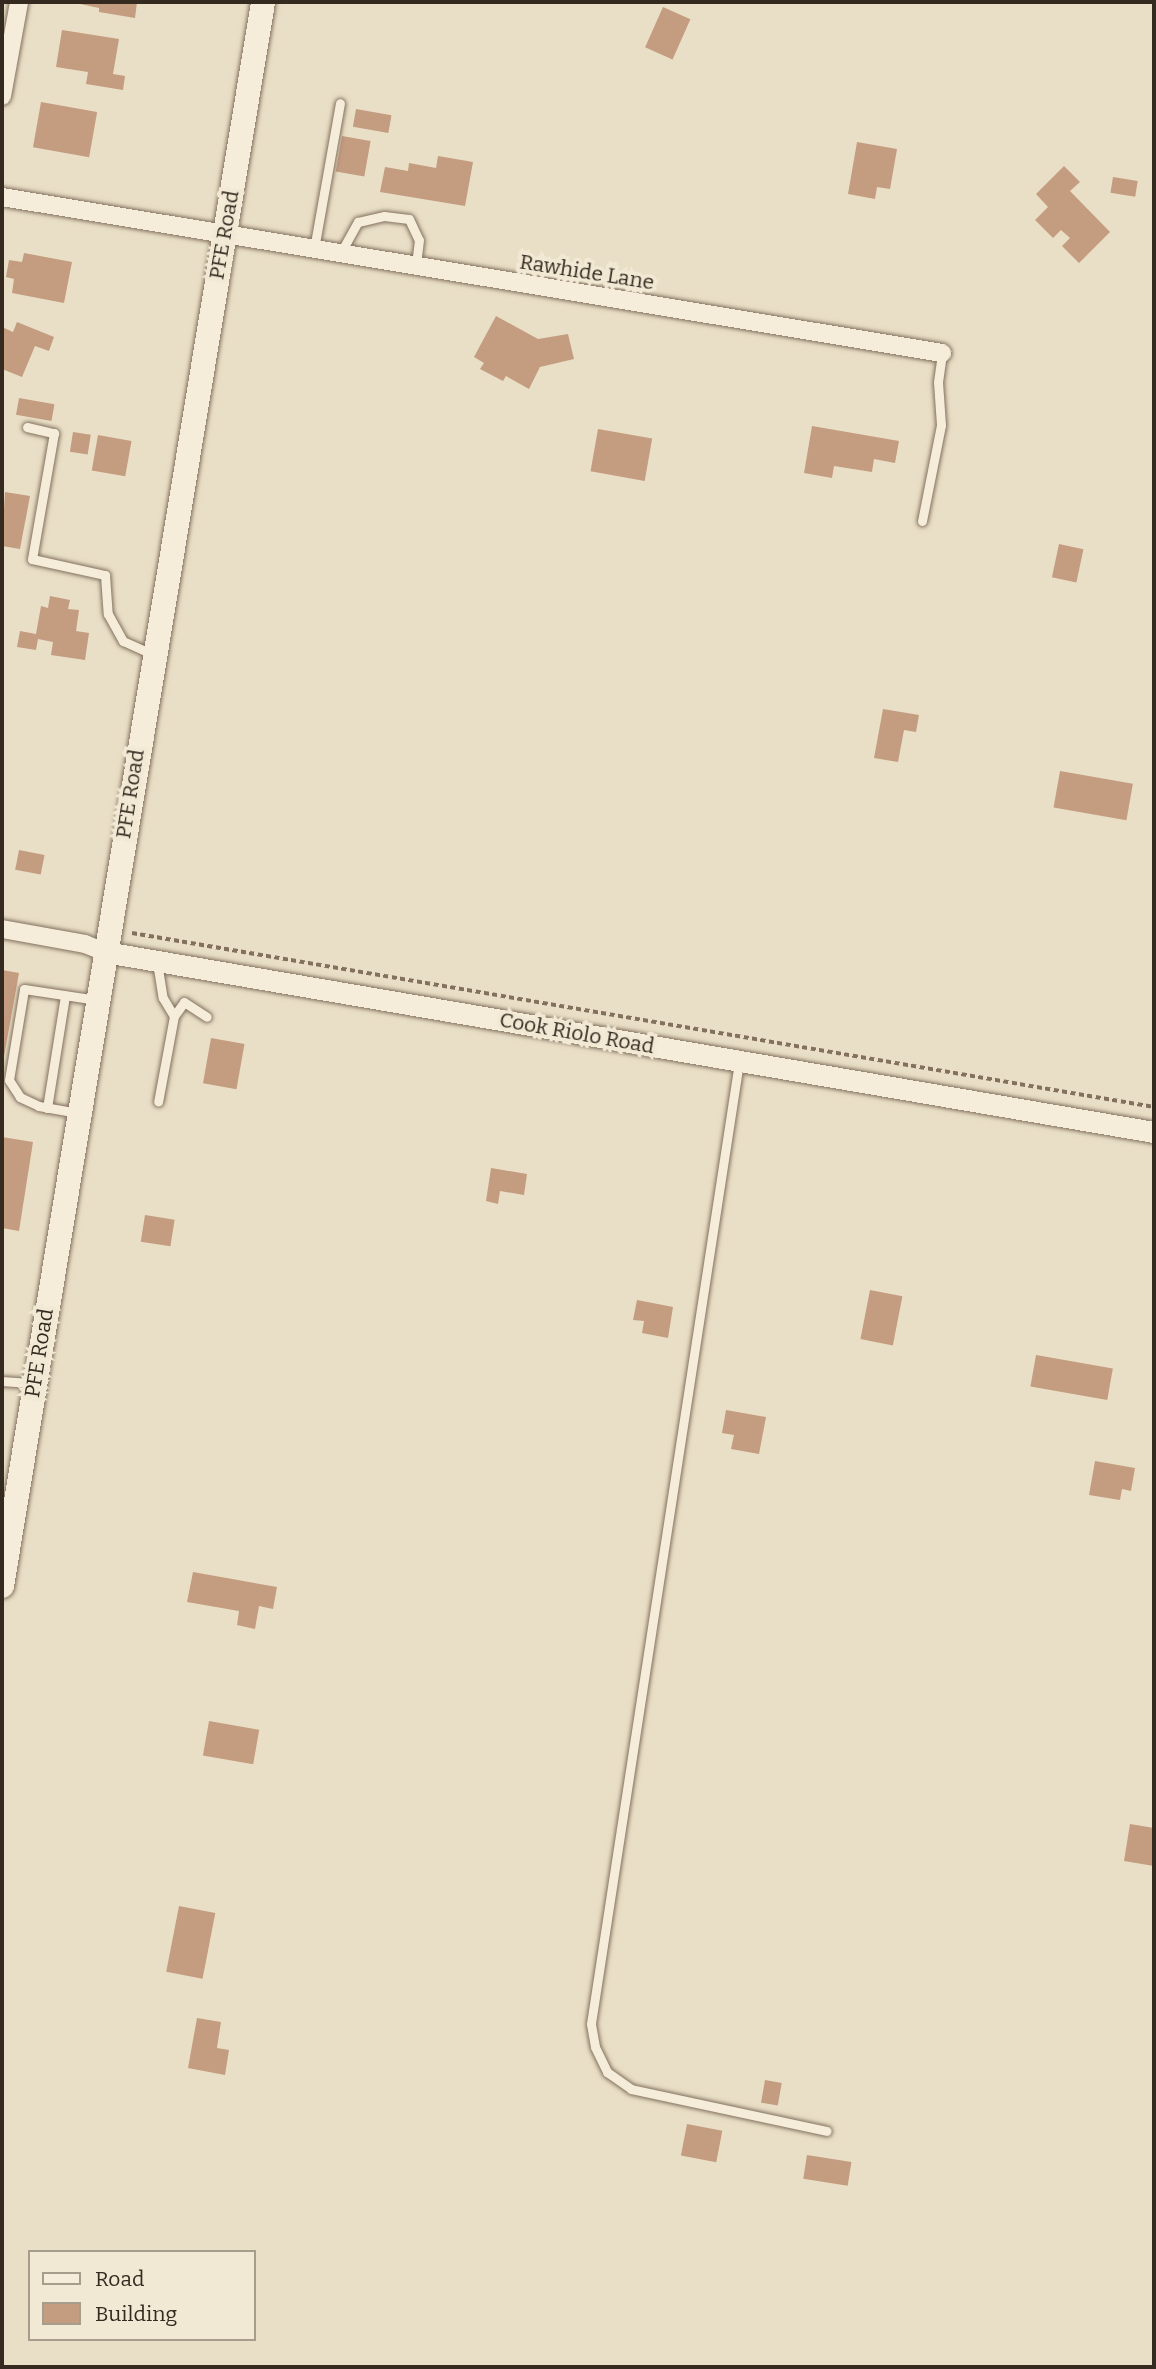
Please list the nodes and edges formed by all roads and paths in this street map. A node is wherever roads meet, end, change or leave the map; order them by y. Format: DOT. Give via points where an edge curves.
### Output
graph roads {
  1 [pos="19,2"];
  2 [pos="263,2"];
  3 [pos="2,96"];
  4 [pos="340,103"];
  5 [pos="2,197"];
  6 [pos="225,234"];
  7 [pos="314,249"];
  8 [pos="340,254"];
  9 [pos="416,266"];
  10 [pos="942,354"];
  11 [pos="26,427"];
  12 [pos="922,521"];
  13 [pos="154,655"];
  14 [pos="2,929"];
  15 [pos="104,952"];
  16 [pos="156,961"];
  17 [pos="65,995"];
  18 [pos="97,1000"];
  19 [pos="174,1016"];
  20 [pos="207,1017"];
  21 [pos="739,1061"];
  22 [pos="158,1102"];
  23 [pos="1154,1107"];
  24 [pos="47,1108"];
  25 [pos="78,1113"];
  26 [pos="1154,1132"];
  27 [pos="2,1381"];
  28 [pos="35,1383"];
  29 [pos="2,1586"];
  30 [pos="827,2131"];
  1 -- 3 [label="street"];
  2 -- 6 [label="main road, PFE Road"];
  4 -- 7 [label="lane"];
  5 -- 6 [label="street, Rawhide Lane"];
  6 -- 7 [label="street, Rawhide Lane"];
  6 -- 13 [label="main road, PFE Road"];
  7 -- 8 [label="street, Rawhide Lane"];
  8 -- 9 [label="street, Rawhide Lane"];
  8 -- 9 [label="lane" via="358,222 384,216 409,219 419,240"];
  9 -- 10 [label="street, Rawhide Lane"];
  10 -- 12 [label="lane" via="938,382 942,425"];
  11 -- 13 [label="lane" via="54,433 32,559 105,575 108,614 123,640"];
  13 -- 15 [label="main road, PFE Road"];
  14 -- 15 [label="street, Cook Riolo Road" via="85,944"];
  15 -- 16 [label="street, Cook Riolo Road"];
  15 -- 18 [label="main road, PFE Road"];
  15 -- 23 [label="path" via="130,933 142,934"];
  16 -- 19 [label="lane" via="163,998"];
  16 -- 21 [label="street, Cook Riolo Road"];
  17 -- 18 [label="lane"];
  17 -- 24 [label="lane"];
  17 -- 24 [label="lane" via="24,989 9,1080 20,1097"];
  18 -- 25 [label="main road, PFE Road"];
  19 -- 20 [label="lane" via="184,1002"];
  19 -- 22 [label="lane"];
  21 -- 26 [label="street, Cook Riolo Road"];
  21 -- 30 [label="lane" via="591,2024 607,2072 631,2089"];
  24 -- 25 [label="lane"];
  25 -- 28 [label="main road, PFE Road"];
  27 -- 28 [label="lane"];
  28 -- 29 [label="main road, PFE Road"];
}
